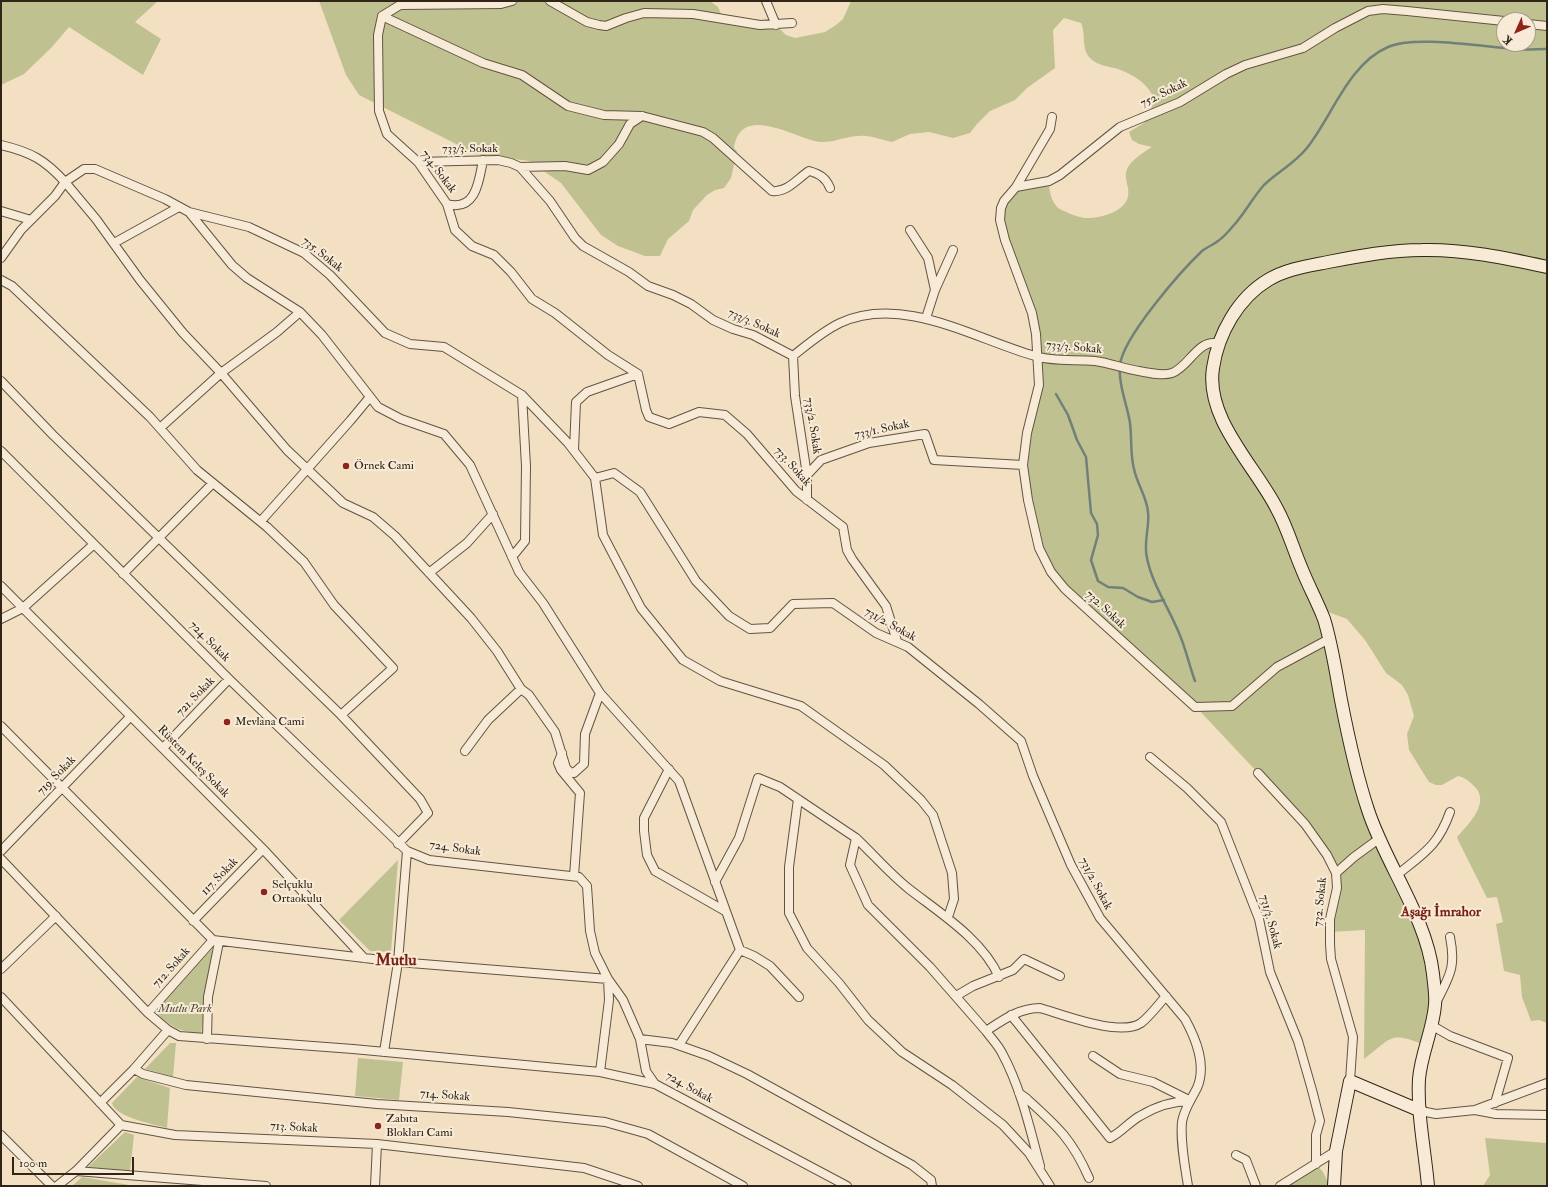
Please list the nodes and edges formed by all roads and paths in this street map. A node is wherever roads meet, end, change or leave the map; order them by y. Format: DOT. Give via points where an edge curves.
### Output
graph roads {
  1 [pos="512,1"];
  2 [pos="550,1"];
  3 [pos="766,1"];
  4 [pos="382,16"];
  5 [pos="1496,20"];
  6 [pos="792,23"];
  7 [pos="776,25"];
  8 [pos="1536,25"];
  9 [pos="1547,26"];
  10 [pos="642,116"];
  11 [pos="1052,117"];
  12 [pos="1,145"];
  13 [pos="483,160"];
  14 [pos="418,162"];
  15 [pos="520,167"];
  16 [pos="66,182"];
  17 [pos="1016,187"];
  18 [pos="830,188"];
  19 [pos="447,204"];
  20 [pos="179,206"];
  21 [pos="1,211"];
  22 [pos="189,212"];
  23 [pos="31,220"];
  24 [pos="910,230"];
  25 [pos="114,243"];
  26 [pos="953,250"];
  27 [pos="1,258"];
  28 [pos="1547,267"];
  29 [pos="1,280"];
  30 [pos="935,290"];
  31 [pos="300,312"];
  32 [pos="926,318"];
  33 [pos="1219,344"];
  34 [pos="793,356"];
  35 [pos="1036,357"];
  36 [pos="221,373"];
  37 [pos="638,374"];
  38 [pos="1,381"];
  39 [pos="522,395"];
  40 [pos="370,397"];
  41 [pos="160,428"];
  42 [pos="574,450"];
  43 [pos="1,451"];
  44 [pos="1023,465"];
  45 [pos="307,469"];
  46 [pos="807,475"];
  47 [pos="595,478"];
  48 [pos="213,483"];
  49 [pos="807,500"];
  50 [pos="493,514"];
  51 [pos="260,521"];
  52 [pos="159,538"];
  53 [pos="93,545"];
  54 [pos="512,557"];
  55 [pos="429,573"];
  56 [pos="123,574"];
  57 [pos="1,586"];
  58 [pos="23,608"];
  59 [pos="1,618"];
  60 [pos="1329,639"];
  61 [pos="897,641"];
  62 [pos="229,679"];
  63 [pos="521,689"];
  64 [pos="600,693"];
  65 [pos="341,715"];
  66 [pos="130,717"];
  67 [pos="1,726"];
  68 [pos="163,748"];
  69 [pos="465,751"];
  70 [pos="562,753"];
  71 [pos="1150,757"];
  72 [pos="669,770"];
  73 [pos="1258,773"];
  74 [pos="63,787"];
  75 [pos="798,799"];
  76 [pos="1450,812"];
  77 [pos="856,838"];
  78 [pos="1380,838"];
  79 [pos="398,844"];
  80 [pos="263,850"];
  81 [pos="1,851"];
  82 [pos="406,851"];
  83 [pos="1,859"];
  84 [pos="1336,873"];
  85 [pos="1397,875"];
  86 [pos="574,876"];
  87 [pos="715,882"];
  88 [pos="725,911"];
  89 [pos="56,916"];
  90 [pos="948,917"];
  91 [pos="193,921"];
  92 [pos="1450,937"];
  93 [pos="216,941"];
  94 [pos="740,950"];
  95 [pos="364,958"];
  96 [pos="398,962"];
  97 [pos="1,969"];
  98 [pos="999,976"];
  99 [pos="1060,976"];
  100 [pos="608,979"];
  101 [pos="956,996"];
  102 [pos="1166,996"];
  103 [pos="1,997"];
  104 [pos="799,997"];
  105 [pos="1436,1004"];
  106 [pos="148,1013"];
  107 [pos="1011,1015"];
  108 [pos="1431,1024"];
  109 [pos="168,1030"];
  110 [pos="986,1031"];
  111 [pos="207,1039"];
  112 [pos="640,1039"];
  113 [pos="679,1046"];
  114 [pos="384,1052"];
  115 [pos="1093,1056"];
  116 [pos="134,1069"];
  117 [pos="600,1072"];
  118 [pos="1350,1081"];
  119 [pos="1547,1083"];
  120 [pos="655,1084"];
  121 [pos="1019,1093"];
  122 [pos="1190,1101"];
  123 [pos="100,1103"];
  124 [pos="1495,1103"];
  125 [pos="1475,1110"];
  126 [pos="1420,1111"];
  127 [pos="1547,1114"];
  128 [pos="121,1125"];
  129 [pos="1,1135"];
  130 [pos="377,1144"];
  131 [pos="1336,1151"];
  132 [pos="1236,1155"];
  133 [pos="1316,1164"];
  134 [pos="76,1171"];
  135 [pos="1043,1175"];
  136 [pos="1089,1178"];
  137 [pos="52,1186"];
  138 [pos="57,1186"];
  139 [pos="266,1186"];
  140 [pos="375,1186"];
  141 [pos="638,1186"];
  142 [pos="743,1186"];
  143 [pos="847,1186"];
  144 [pos="932,1186"];
  145 [pos="1050,1186"];
  146 [pos="1188,1186"];
  147 [pos="1256,1186"];
  148 [pos="1280,1186"];
  149 [pos="1334,1186"];
  150 [pos="1428,1186"];
  1 -- 4 [label="street" via="501,4 400,6"];
  2 -- 7 [label="street" via="588,22 606,26 644,14 693,14 760,25"];
  3 -- 7 [label="street"];
  4 -- 10 [label="street" via="483,63 522,75 568,106 604,115"];
  4 -- 14 [label="street, 734. Sokak" via="378,35 379,111 387,134"];
  5 -- 17 [label="street, 752. Sokak" via="1384,9 1368,11 1303,48 1245,65 1180,102 1120,127 1054,178"];
  6 -- 7 [label="street"];
  8 -- 9 [label="street"];
  10 -- 15 [label="street, 733/3. Sokak" via="630,124 619,144 602,162 588,170 565,166"];
  10 -- 18 [label="street" via="703,132 772,191 786,189 810,171 816,172 826,180"];
  11 -- 17 [label="street" via="1050,129"];
  12 -- 16 [label="street" via="20,150 49,165"];
  13 -- 14 [label="street, 733/3. Sokak"];
  13 -- 15 [label="street, 733/3. Sokak" via="511,163"];
  13 -- 19 [label="street" via="478,187 471,199 455,206"];
  14 -- 19 [label="street, 734. Sokak"];
  15 -- 34 [label="street, 733/3. Sokak" via="550,201 583,246 648,286 673,295 713,320 752,335"];
  16 -- 20 [label="street, 735. Sokak" via="84,169 96,169"];
  16 -- 23 [label="street, 735. Sokak"];
  16 -- 25 [label="street"];
  17 -- 35 [label="street" via="1004,200 1000,220 1032,313 1036,334"];
  19 -- 37 [label="street, 734. Sokak" via="455,230 472,246 494,255 532,299 556,313 608,355"];
  20 -- 22 [label="street, 735. Sokak"];
  20 -- 25 [label="street"];
  21 -- 23 [label="street"];
  22 -- 31 [label="street" via="232,265 246,278"];
  22 -- 39 [label="street, 735. Sokak" via="249,227 286,243 304,253 330,274 385,333 410,344 444,347"];
  23 -- 27 [label="street, 735. Sokak"];
  24 -- 30 [label="street" via="928,258"];
  25 -- 36 [label="street" via="178,327"];
  26 -- 30 [label="street"];
  28 -- 33 [label="street" via="1487,255 1422,250 1384,252 1305,267 1270,279 1255,289 1234,314"];
  29 -- 41 [label="street" via="12,286"];
  30 -- 32 [label="street"];
  31 -- 36 [label="street"];
  31 -- 40 [label="street" via="322,335"];
  32 -- 34 [label="street, 733/3. Sokak" via="881,314 858,317 840,323 821,334"];
  32 -- 35 [label="street, 733/3. Sokak"];
  33 -- 35 [label="street, 733/3. Sokak" via="1212,342 1204,345 1184,365 1172,373 1161,374 1096,361"];
  33 -- 60 [label="street" via="1212,369 1212,380 1220,415 1229,435 1262,482 1278,511 1324,620"];
  34 -- 46 [label="street, 733/2. Sokak" via="795,396"];
  35 -- 44 [label="street, 732. Sokak" via="1039,385 1027,433"];
  36 -- 41 [label="street"];
  36 -- 45 [label="street"];
  37 -- 42 [label="street" via="587,392 576,402"];
  37 -- 49 [label="street, 733. Sokak" via="649,417 669,424 699,412 725,415 747,434 796,491"];
  38 -- 52 [label="street"];
  39 -- 42 [label="street, 735. Sokak"];
  39 -- 54 [label="street" via="526,466 525,541"];
  40 -- 45 [label="street"];
  40 -- 50 [label="street" via="378,407 401,419 444,434 470,465"];
  41 -- 48 [label="street" via="197,470"];
  42 -- 47 [label="street"];
  43 -- 53 [label="street, 724. Sokak"];
  44 -- 46 [label="street, 733/1. Sokak" via="934,460 925,434 855,447 821,460"];
  44 -- 60 [label="street, 732. Sokak" via="1035,534 1051,572 1080,604 1196,708 1232,706 1277,667"];
  45 -- 51 [label="street"];
  45 -- 55 [label="street" via="343,503 373,517 395,536"];
  46 -- 49 [label="street, 733/2. Sokak"];
  47 -- 61 [label="street, 731/2. Sokak" via="614,473 640,492 696,581 729,616 750,628 770,628 793,604 833,603 876,633"];
  47 -- 90 [label="street" via="603,535 641,608 683,660 720,681 801,706 884,765 921,800 933,815 952,873 954,899"];
  48 -- 51 [label="street"];
  48 -- 52 [label="street"];
  49 -- 61 [label="street, 733. Sokak" via="843,527 847,550 886,606"];
  50 -- 54 [label="street"];
  50 -- 55 [label="street" via="467,543"];
  51 -- 65 [label="street" via="304,562 334,605 393,668"];
  52 -- 56 [label="street"];
  52 -- 65 [label="street"];
  53 -- 56 [label="street, 724. Sokak"];
  53 -- 58 [label="street"];
  54 -- 64 [label="street" via="519,572 543,604"];
  55 -- 63 [label="street" via="471,618 497,651"];
  56 -- 62 [label="street, 724. Sokak"];
  57 -- 58 [label="street, Rüstem Keleş Sokak"];
  58 -- 59 [label="street"];
  58 -- 66 [label="street, Rüstem Keleş Sokak"];
  60 -- 78 [label="street" via="1359,779"];
  61 -- 102 [label="street, 731/2. Sokak" via="965,693 1020,741 1071,865 1100,918"];
  62 -- 68 [label="street, 721. Sokak"];
  62 -- 79 [label="street, 724. Sokak"];
  63 -- 69 [label="street" via="488,720"];
  63 -- 70 [label="street" via="529,695 555,732"];
  64 -- 70 [label="street" via="585,734 584,764 574,773 570,772 566,768"];
  64 -- 72 [label="street"];
  65 -- 79 [label="street" via="420,799 428,813"];
  66 -- 68 [label="street, Rüstem Keleş Sokak"];
  66 -- 74 [label="street, 719. Sokak"];
  67 -- 74 [label="street"];
  68 -- 80 [label="street, Rüstem Keleş Sokak"];
  70 -- 86 [label="street" via="558,763 561,770 580,793"];
  71 -- 133 [label="street, 731/3. Sokak" via="1187,788 1221,822 1259,919 1270,972 1298,1041 1320,1121 1316,1135"];
  72 -- 87 [label="street" via="679,781"];
  72 -- 88 [label="street" via="644,818 648,855 655,871"];
  73 -- 84 [label="street, 732. Sokak" via="1305,824 1328,855"];
  74 -- 81 [label="street, 719. Sokak"];
  74 -- 91 [label="street"];
  75 -- 77 [label="street"];
  75 -- 87 [label="street" via="780,787 758,778 738,838"];
  75 -- 135 [label="street" via="789,867 789,913 807,948 868,1020 902,1052 952,1085 1003,1125 1028,1153"];
  76 -- 85 [label="street" via="1435,843"];
  77 -- 90 [label="street" via="908,888"];
  77 -- 101 [label="street" via="850,865 868,904"];
  78 -- 84 [label="street"];
  78 -- 85 [label="street"];
  79 -- 82 [label="street, 724. Sokak"];
  80 -- 91 [label="street, 117. Sokak"];
  80 -- 95 [label="street, Rüstem Keleş Sokak"];
  82 -- 86 [label="street, 724. Sokak" via="429,860"];
  82 -- 96 [label="street"];
  83 -- 89 [label="street"];
  84 -- 118 [label="street, 732. Sokak" via="1337,888 1330,918 1331,959 1353,1037"];
  85 -- 105 [label="street" via="1427,946 1433,971"];
  86 -- 100 [label="street, 724. Sokak" via="579,877 587,886 593,946"];
  87 -- 88 [label="street"];
  88 -- 94 [label="street"];
  89 -- 97 [label="street"];
  89 -- 106 [label="street"];
  90 -- 98 [label="street" via="980,948"];
  91 -- 93 [label="street"];
  92 -- 105 [label="street" via="1453,968"];
  93 -- 95 [label="street"];
  93 -- 106 [label="street, 712. Sokak"];
  93 -- 111 [label="street" via="208,997"];
  94 -- 104 [label="street" via="770,966"];
  94 -- 113 [label="street"];
  95 -- 96 [label="street"];
  96 -- 100 [label="street"];
  96 -- 114 [label="street"];
  98 -- 99 [label="street" via="1013,970 1024,959"];
  98 -- 101 [label="street"];
  100 -- 112 [label="street, 724. Sokak" via="623,1000"];
  100 -- 117 [label="street" via="609,1000"];
  101 -- 110 [label="street"];
  102 -- 107 [label="street" via="1140,1023 1127,1028 1108,1027 1040,1008 1029,1008"];
  102 -- 122 [label="street, 731/2. Sokak" via="1185,1019 1193,1033 1199,1053 1201,1073"];
  103 -- 123 [label="street"];
  105 -- 108 [label="street"];
  106 -- 109 [label="street"];
  107 -- 110 [label="street"];
  107 -- 122 [label="street" via="1110,1138 1140,1116 1176,1101"];
  108 -- 124 [label="street" via="1450,1036 1508,1058"];
  108 -- 126 [label="street" via="1421,1065"];
  109 -- 111 [label="street" via="179,1036"];
  109 -- 116 [label="street"];
  110 -- 121 [label="street" via="1002,1052"];
  111 -- 114 [label="street"];
  112 -- 113 [label="street"];
  112 -- 120 [label="street, 724. Sokak" via="646,1071"];
  113 -- 144 [label="street" via="741,1071 816,1112 912,1166 931,1180"];
  114 -- 117 [label="street"];
  115 -- 122 [label="street" via="1120,1074 1153,1082"];
  116 -- 123 [label="street"];
  116 -- 142 [label="street, 714. Sokak" via="143,1074 186,1085 377,1104 508,1112 605,1122 648,1134"];
  117 -- 120 [label="street"];
  118 -- 126 [label="street"];
  118 -- 131 [label="street"];
  119 -- 124 [label="street"];
  120 -- 143 [label="street, 724. Sokak"];
  121 -- 135 [label="street"];
  121 -- 136 [label="street" via="1068,1139 1079,1155"];
  122 -- 146 [label="street, 731/2. Sokak" via="1182,1124"];
  123 -- 128 [label="street"];
  124 -- 125 [label="street"];
  125 -- 126 [label="street" via="1436,1114"];
  125 -- 127 [label="street" via="1496,1114"];
  126 -- 150 [label="street"];
  128 -- 130 [label="street, 713. Sokak" via="175,1135"];
  128 -- 134 [label="street"];
  129 -- 137 [label="street"];
  130 -- 140 [label="street"];
  130 -- 141 [label="street, 713. Sokak" via="584,1168"];
  131 -- 133 [label="street"];
  131 -- 149 [label="street"];
  132 -- 147 [label="street" via="1246,1160"];
  133 -- 148 [label="street"];
  134 -- 138 [label="street"];
  134 -- 139 [label="street"];
  135 -- 145 [label="street"];
}
